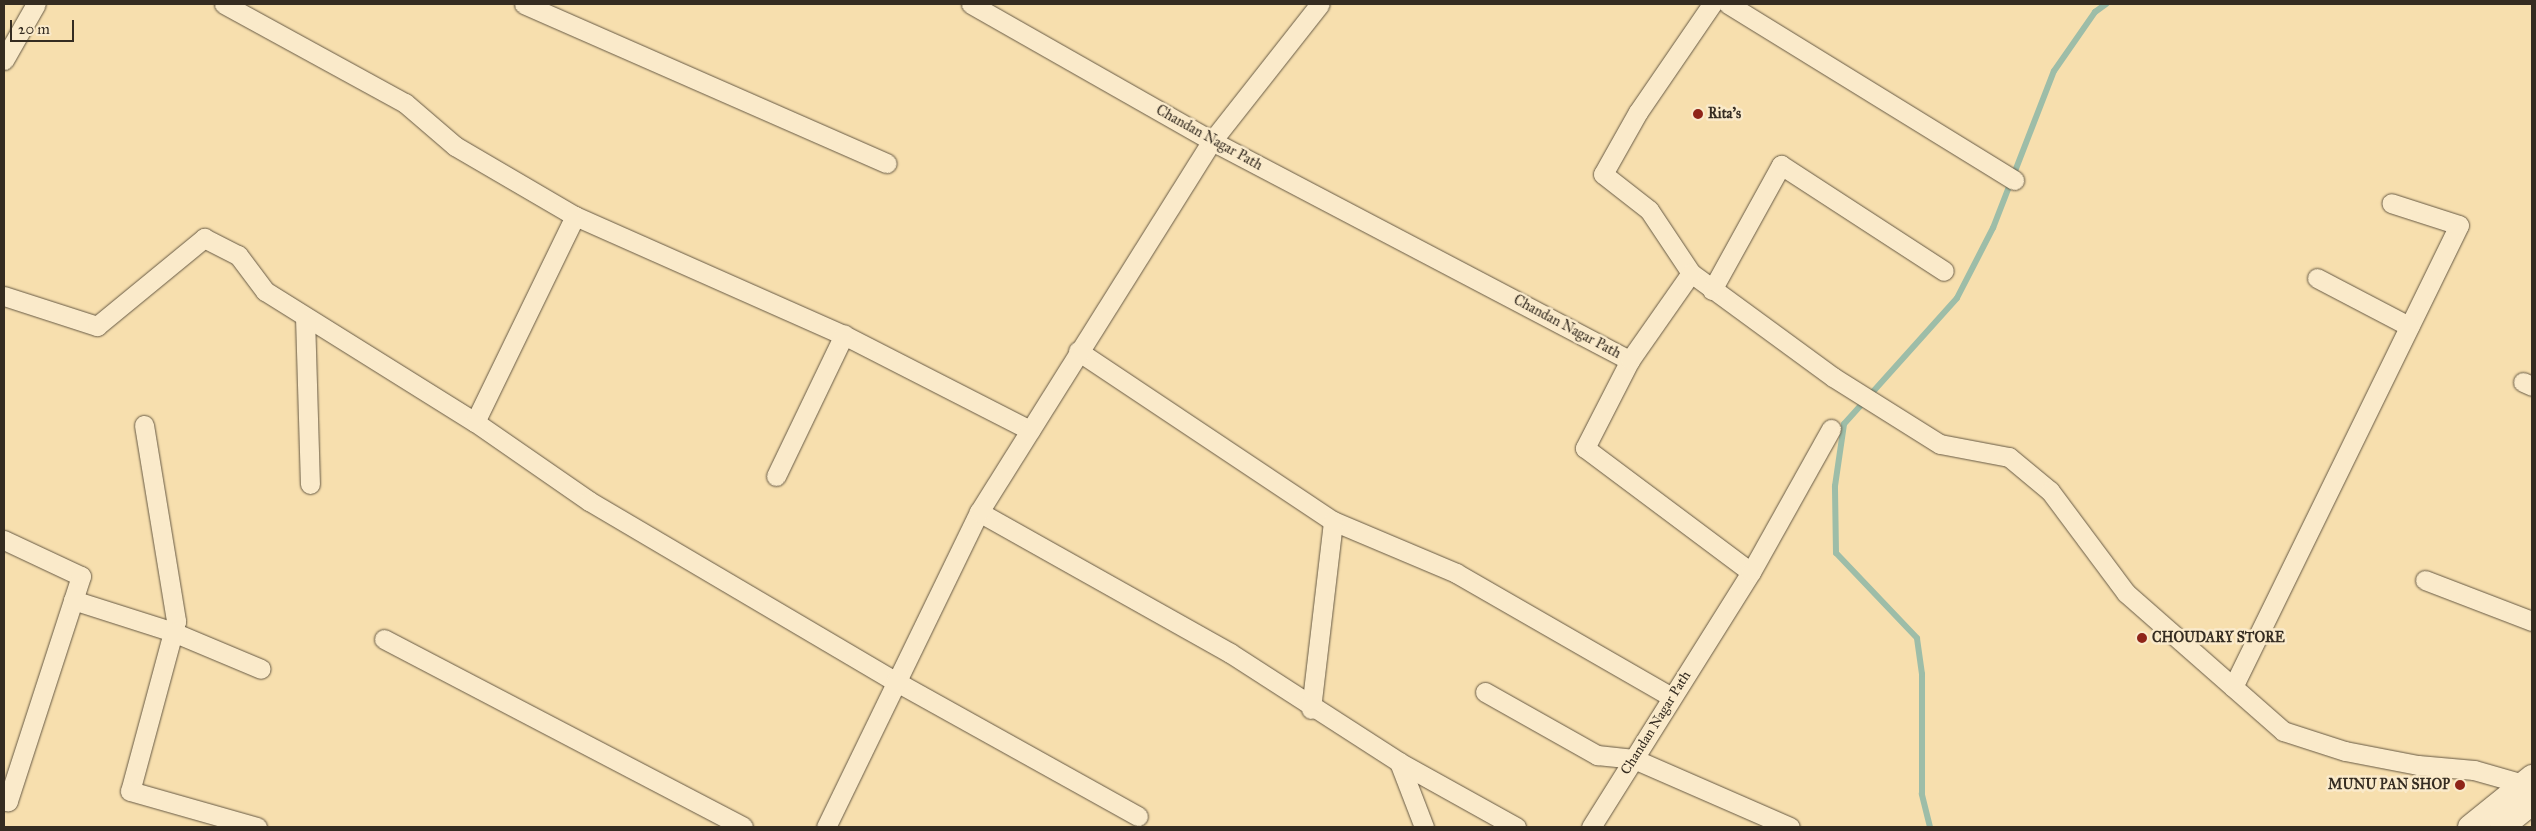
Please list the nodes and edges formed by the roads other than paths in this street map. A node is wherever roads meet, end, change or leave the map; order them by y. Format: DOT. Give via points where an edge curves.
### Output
graph roads {
  1 [pos="36,4"];
  2 [pos="224,4"];
  3 [pos="524,4"];
  4 [pos="971,4"];
  5 [pos="1320,4"];
  6 [pos="1712,4"];
  7 [pos="1728,4"];
  8 [pos="4,60"];
  9 [pos="1212,141"];
  10 [pos="888,163"];
  11 [pos="2014,180"];
  12 [pos="2392,203"];
  13 [pos="575,216"];
  14 [pos="1944,271"];
  15 [pos="1691,273"];
  16 [pos="2317,278"];
  17 [pos="1712,290"];
  18 [pos="4,296"];
  19 [pos="305,317"];
  20 [pos="2410,326"];
  21 [pos="844,334"];
  22 [pos="1078,351"];
  23 [pos="1630,360"];
  24 [pos="474,422"];
  25 [pos="144,425"];
  26 [pos="1830,429"];
  27 [pos="1030,430"];
  28 [pos="776,476"];
  29 [pos="310,484"];
  30 [pos="979,512"];
  31 [pos="1333,521"];
  32 [pos="4,540"];
  33 [pos="1751,572"];
  34 [pos="2425,580"];
  35 [pos="73,600"];
  36 [pos="2532,621"];
  37 [pos="172,632"];
  38 [pos="384,639"];
  39 [pos="261,669"];
  40 [pos="895,681"];
  41 [pos="2233,687"];
  42 [pos="1485,692"];
  43 [pos="1672,697"];
  44 [pos="1311,709"];
  45 [pos="1634,759"];
  46 [pos="1399,762"];
  47 [pos="2529,790"];
  48 [pos="4,799"];
  49 [pos="1138,816"];
  50 [pos="254,827"];
  51 [pos="743,827"];
  52 [pos="826,827"];
  53 [pos="1424,827"];
  54 [pos="1516,827"];
  55 [pos="1591,827"];
  56 [pos="1790,827"];
  57 [pos="2470,827"];
  58 [pos="2502,827"];
  1 -- 8 [label="street"];
  2 -- 13 [label="street" via="405,103 455,146"];
  3 -- 10 [label="street"];
  4 -- 9 [label="street, Chandan Nagar Path"];
  5 -- 9 [label="street"];
  6 -- 15 [label="street" via="1638,112 1602,174 1649,210"];
  7 -- 11 [label="street"];
  9 -- 22 [label="street"];
  9 -- 23 [label="street, Chandan Nagar Path"];
  12 -- 20 [label="street" via="2459,225"];
  13 -- 21 [label="street"];
  13 -- 24 [label="street"];
  14 -- 17 [label="street" via="1781,165"];
  15 -- 17 [label="street"];
  15 -- 23 [label="street"];
  16 -- 20 [label="street"];
  17 -- 41 [label="street" via="1833,377 1940,444 2009,457 2050,491 2126,593"];
  18 -- 19 [label="street" via="97,326 204,238 238,255 264,291"];
  19 -- 24 [label="street"];
  19 -- 29 [label="street"];
  20 -- 41 [label="street"];
  21 -- 27 [label="street"];
  21 -- 28 [label="street"];
  22 -- 27 [label="street"];
  22 -- 31 [label="street"];
  23 -- 33 [label="street, Chandan Nagar Path" via="1585,448"];
  24 -- 40 [label="street" via="589,501"];
  25 -- 37 [label="street" via="176,621"];
  26 -- 33 [label="street"];
  27 -- 30 [label="street"];
  30 -- 40 [label="street"];
  30 -- 44 [label="street" via="1230,653"];
  31 -- 43 [label="street" via="1456,573"];
  31 -- 44 [label="street"];
  32 -- 35 [label="street" via="81,576"];
  33 -- 43 [label="street, Chandan Nagar Path"];
  34 -- 36 [label="street"];
  35 -- 37 [label="street"];
  35 -- 48 [label="street" via="8,801"];
  37 -- 39 [label="street"];
  37 -- 50 [label="street" via="130,791"];
  38 -- 51 [label="street"];
  40 -- 49 [label="street"];
  40 -- 52 [label="street"];
  41 -- 47 [label="street" via="2283,731 2345,751 2418,765 2474,770"];
  42 -- 45 [label="street" via="1597,755"];
  43 -- 45 [label="street, Chandan Nagar Path"];
  44 -- 46 [label="street"];
  45 -- 55 [label="street, Chandan Nagar Path"];
  45 -- 56 [label="street"];
  46 -- 53 [label="street"];
  46 -- 54 [label="street"];
  47 -- 57 [label="street"];
  47 -- 58 [label="street"];
}
